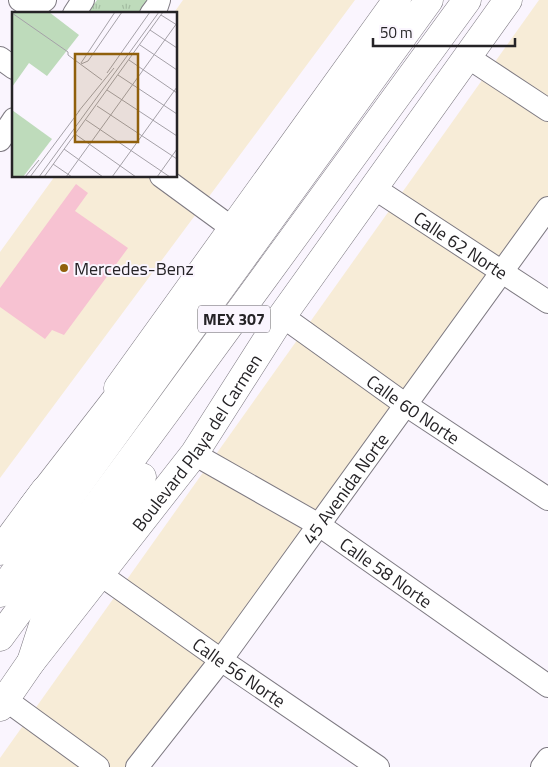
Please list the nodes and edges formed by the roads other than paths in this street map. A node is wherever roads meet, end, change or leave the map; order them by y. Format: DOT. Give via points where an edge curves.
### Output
graph roads {
  1 [pos="20,0"];
  2 [pos="45,0"];
  3 [pos="83,0"];
  4 [pos="159,0"];
  5 [pos="397,0"];
  6 [pos="429,0"];
  7 [pos="467,0"];
  8 [pos="508,0"];
  9 [pos="75,12"];
  10 [pos="152,12"];
  11 [pos="466,56"];
  12 [pos="0,58"];
  13 [pos="12,67"];
  14 [pos="548,110"];
  15 [pos="12,121"];
  16 [pos="378,122"];
  17 [pos="336,128"];
  18 [pos="0,140"];
  19 [pos="164,178"];
  20 [pos="374,188"];
  21 [pos="548,208"];
  22 [pos="232,228"];
  23 [pos="502,271"];
  24 [pos="548,302"];
  25 [pos="282,316"];
  26 [pos="406,405"];
  27 [pos="194,454"];
  28 [pos="548,499"];
  29 [pos="31,509"];
  30 [pos="318,525"];
  31 [pos="0,551"];
  32 [pos="100,575"];
  33 [pos="0,593"];
  34 [pos="0,637"];
  35 [pos="221,660"];
  36 [pos="31,662"];
  37 [pos="548,686"];
  38 [pos="3,704"];
  39 [pos="548,759"];
  40 [pos="98,767"];
  41 [pos="137,767"];
  42 [pos="378,767"];
  43 [pos="542,767"];
  1 -- 2 [label="street" via="33,9"];
  3 -- 9 [label="street"];
  4 -- 10 [label="street"];
  5 -- 22 [label="main road"];
  6 -- 17 [label="main road, MEX 307"];
  7 -- 16 [label="main road, MEX 307"];
  8 -- 11 [label="main road, Boulevard Playa del Carmen"];
  11 -- 14 [label="street"];
  11 -- 20 [label="main road, Boulevard Playa del Carmen"];
  12 -- 13 [label="street"];
  15 -- 18 [label="street"];
  16 -- 34 [label="main road, MEX 307"];
  16 -- 36 [label="main road" via="328,212 97,540 44,622"];
  17 -- 29 [label="main road" via="286,179"];
  17 -- 33 [label="main road, MEX 307"];
  19 -- 22 [label="street"];
  20 -- 23 [label="street, Calle 62 Norte"];
  20 -- 25 [label="main road, Boulevard Playa del Carmen"];
  21 -- 23 [label="street, 45 Avenida Norte"];
  22 -- 29 [label="main road"];
  23 -- 24 [label="street, Calle 62 Norte"];
  23 -- 26 [label="street, 45 Avenida Norte"];
  25 -- 26 [label="street, Calle 60 Norte"];
  25 -- 27 [label="main road, Boulevard Playa del Carmen"];
  26 -- 28 [label="street, Calle 60 Norte"];
  26 -- 30 [label="street, 45 Avenida Norte"];
  27 -- 30 [label="street, Calle 58 Norte"];
  27 -- 32 [label="main road, Boulevard Playa del Carmen"];
  29 -- 31 [label="main road"];
  30 -- 35 [label="street, 45 Avenida Norte"];
  30 -- 37 [label="street, Calle 58 Norte"];
  32 -- 35 [label="street, Calle 56 Norte"];
  32 -- 36 [label="main road, Boulevard Playa del Carmen"];
  35 -- 41 [label="street, 45 Avenida Norte"];
  35 -- 42 [label="street, Calle 56 Norte"];
  36 -- 38 [label="main road, Boulevard Playa del Carmen"];
  38 -- 40 [label="street"];
  39 -- 43 [label="street"];
}
